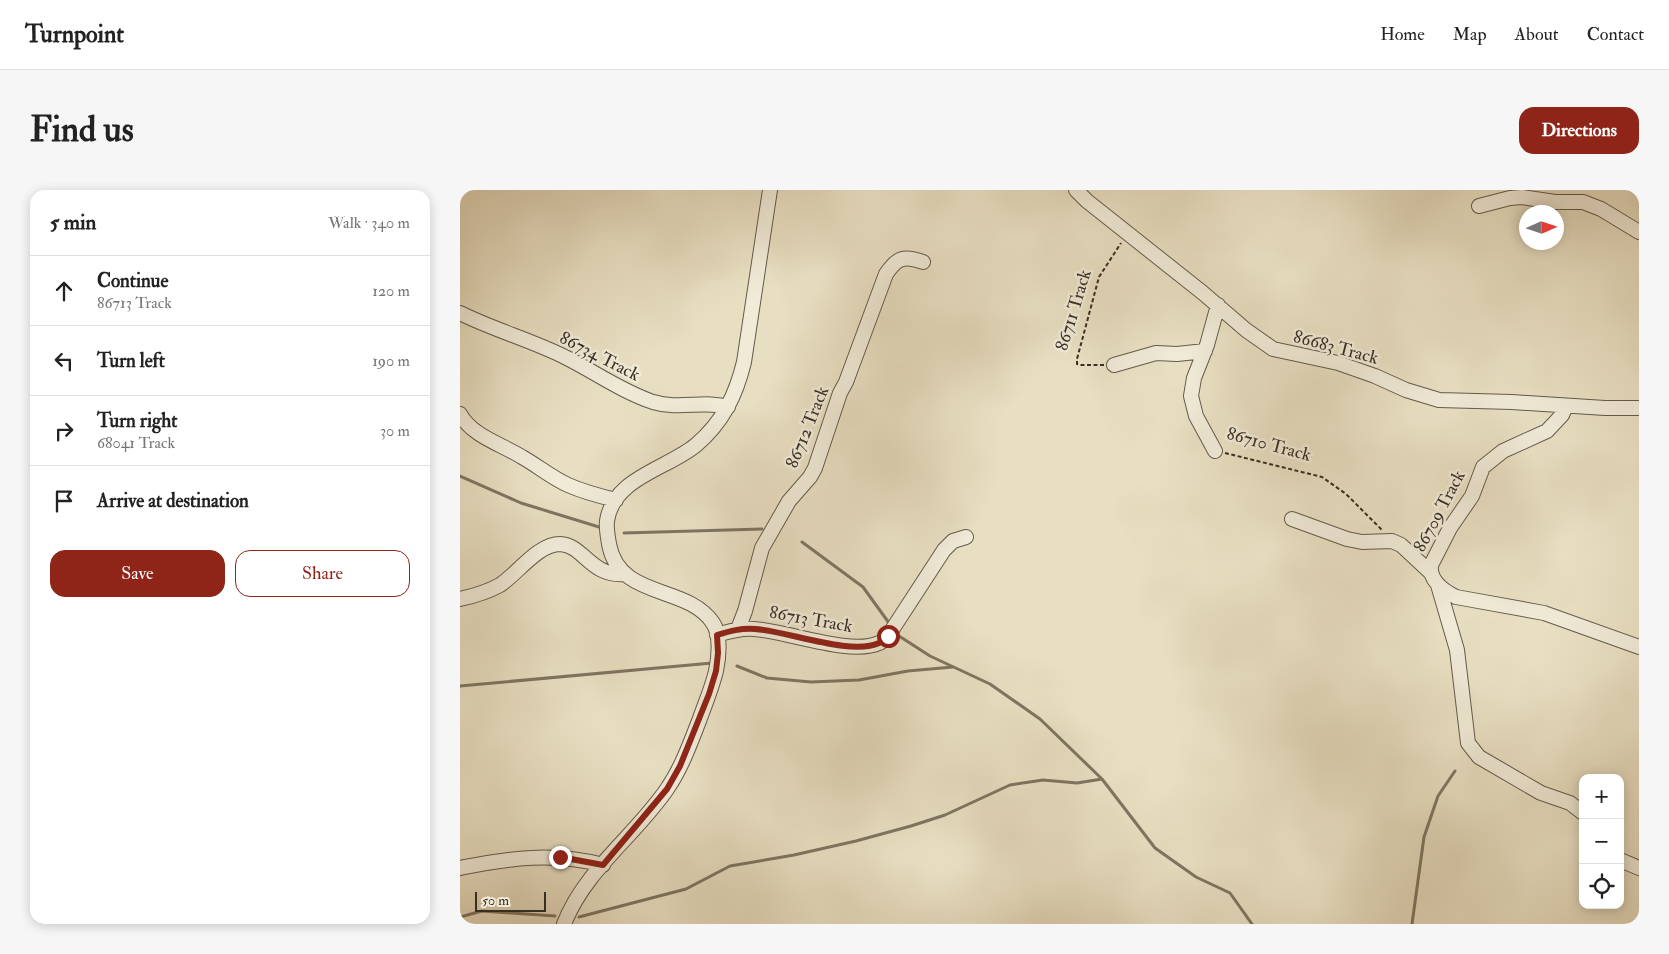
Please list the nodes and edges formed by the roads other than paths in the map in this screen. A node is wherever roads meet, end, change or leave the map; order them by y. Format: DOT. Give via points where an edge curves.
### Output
graph roads {
  1 [pos="770,190"];
  2 [pos="1076,190"];
  3 [pos="1479,206"];
  4 [pos="1639,232"];
  5 [pos="922,262"];
  6 [pos="1218,305"];
  7 [pos="460,313"];
  8 [pos="1205,351"];
  9 [pos="1114,365"];
  10 [pos="1566,406"];
  11 [pos="728,408"];
  12 [pos="1639,408"];
  13 [pos="460,414"];
  14 [pos="1215,451"];
  15 [pos="616,500"];
  16 [pos="1292,519"];
  17 [pos="966,537"];
  18 [pos="1430,572"];
  19 [pos="625,574"];
  20 [pos="1438,585"];
  21 [pos="460,599"];
  22 [pos="738,629"];
  23 [pos="717,635"];
  24 [pos="1639,647"];
  25 [pos="1579,809"];
  26 [pos="1624,862"];
  27 [pos="603,865"];
  28 [pos="460,868"];
  29 [pos="1639,868"];
  30 [pos="564,924"];
  1 -- 11 [label="street" via="744,362"];
  2 -- 6 [label="street, 86683 Track"];
  3 -- 4 [label="street" via="1522,197 1583,202"];
  5 -- 22 [label="street, 86712 Track" via="905,258 898,260 886,274 815,468 789,500 762,548"];
  6 -- 8 [label="street, 86710 Track"];
  6 -- 10 [label="street, 86683 Track" via="1273,349 1338,363 1423,396 1439,400"];
  7 -- 11 [label="street, 86734 Track" via="564,356 624,391 655,402"];
  8 -- 9 [label="street" via="1156,353"];
  8 -- 14 [label="street, 86710 Track" via="1191,396 1196,416"];
  10 -- 12 [label="street, 86683 Track"];
  10 -- 18 [label="street, 86709 Track" via="1547,431 1503,451 1483,468 1472,496 1450,528"];
  11 -- 15 [label="street" via="696,445 631,484"];
  13 -- 15 [label="street" via="465,423 481,434 566,484"];
  15 -- 19 [label="street" via="607,522 608,537 610,552"];
  16 -- 18 [label="street" via="1347,539 1392,541 1401,545"];
  17 -- 22 [label="street, 86713 Track" via="953,541 944,550 888,636 880,643 836,644 768,630"];
  18 -- 20 [label="street, 86709 Track"];
  19 -- 21 [label="street" via="606,573 566,545 558,544 538,552 490,590"];
  19 -- 23 [label="street" via="641,585 704,612"];
  20 -- 24 [label="street, 86709 Track" via="1456,597 1544,613"];
  20 -- 25 [label="street" via="1457,650 1468,744 1478,757 1525,785"];
  22 -- 23 [label="street, 86713 Track"];
  23 -- 27 [label="street" via="716,671 680,766 667,789"];
  26 -- 29 [label="street"];
  27 -- 28 [label="street" via="574,858 548,857"];
  27 -- 30 [label="street" via="571,906"];
}
